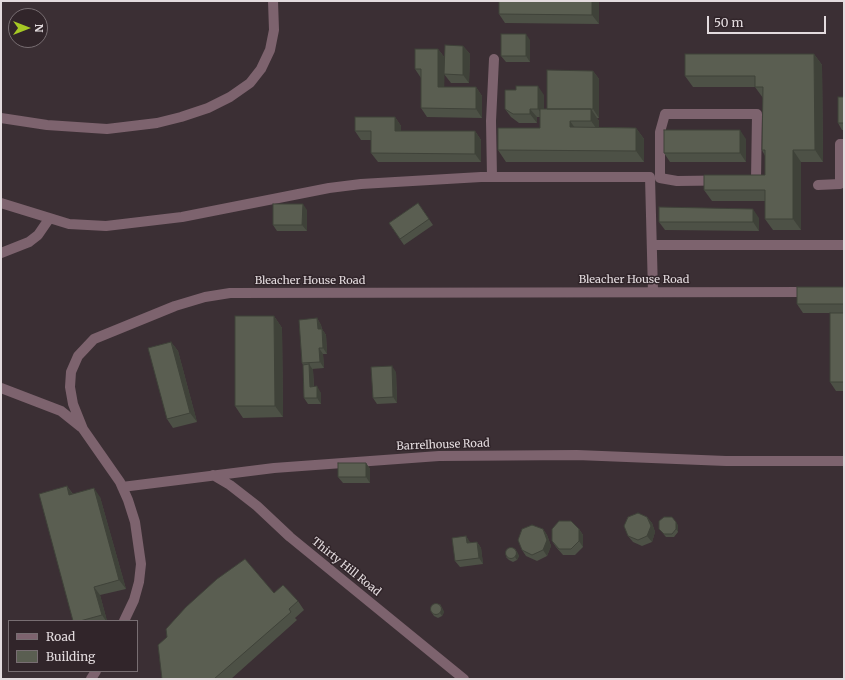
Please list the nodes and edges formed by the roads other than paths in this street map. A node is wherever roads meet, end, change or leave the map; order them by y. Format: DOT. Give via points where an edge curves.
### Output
graph roads {
  1 [pos="273,1"];
  2 [pos="494,59"];
  3 [pos="1,118"];
  4 [pos="844,144"];
  5 [pos="492,177"];
  6 [pos="660,178"];
  7 [pos="818,185"];
  8 [pos="1,203"];
  9 [pos="49,219"];
  10 [pos="652,245"];
  11 [pos="844,246"];
  12 [pos="1,252"];
  13 [pos="653,292"];
  14 [pos="820,292"];
  15 [pos="1,388"];
  16 [pos="83,429"];
  17 [pos="844,461"];
  18 [pos="213,475"];
  19 [pos="122,487"];
  20 [pos="124,620"];
  21 [pos="464,679"];
  1 -- 3 [label="lane" via="274,30 270,50 261,69 250,83 208,108 157,123 107,129 53,126"];
  2 -- 5 [label="lane"];
  4 -- 7 [label="lane" via="840,144 840,184"];
  5 -- 9 [label="lane" via="329,188 134,224 86,226"];
  5 -- 10 [label="lane" via="650,178"];
  6 -- 6 [label="lane" via="677,181 756,180 757,114 665,114 660,132"];
  8 -- 9 [label="lane"];
  9 -- 12 [label="lane" via="38,235 29,242"];
  10 -- 11 [label="lane"];
  10 -- 13 [label="lane"];
  13 -- 14 [label="lane, Bleacher House Road"];
  13 -- 16 [label="lane, Bleacher House Road" via="246,293 205,297 175,306 94,339 78,356 71,372 70,387 72,404"];
  15 -- 16 [label="lane" via="61,411"];
  16 -- 19 [label="lane, Bleacher House Road"];
  17 -- 18 [label="lane, Barrelhouse Road" via="474,455 342,462"];
  18 -- 19 [label="lane, Barrelhouse Road"];
  18 -- 21 [label="lane, Thirty Hill Road" via="257,506 290,537"];
  19 -- 20 [label="lane, Bleacher House Road" via="135,522 141,564 134,600"];
}
